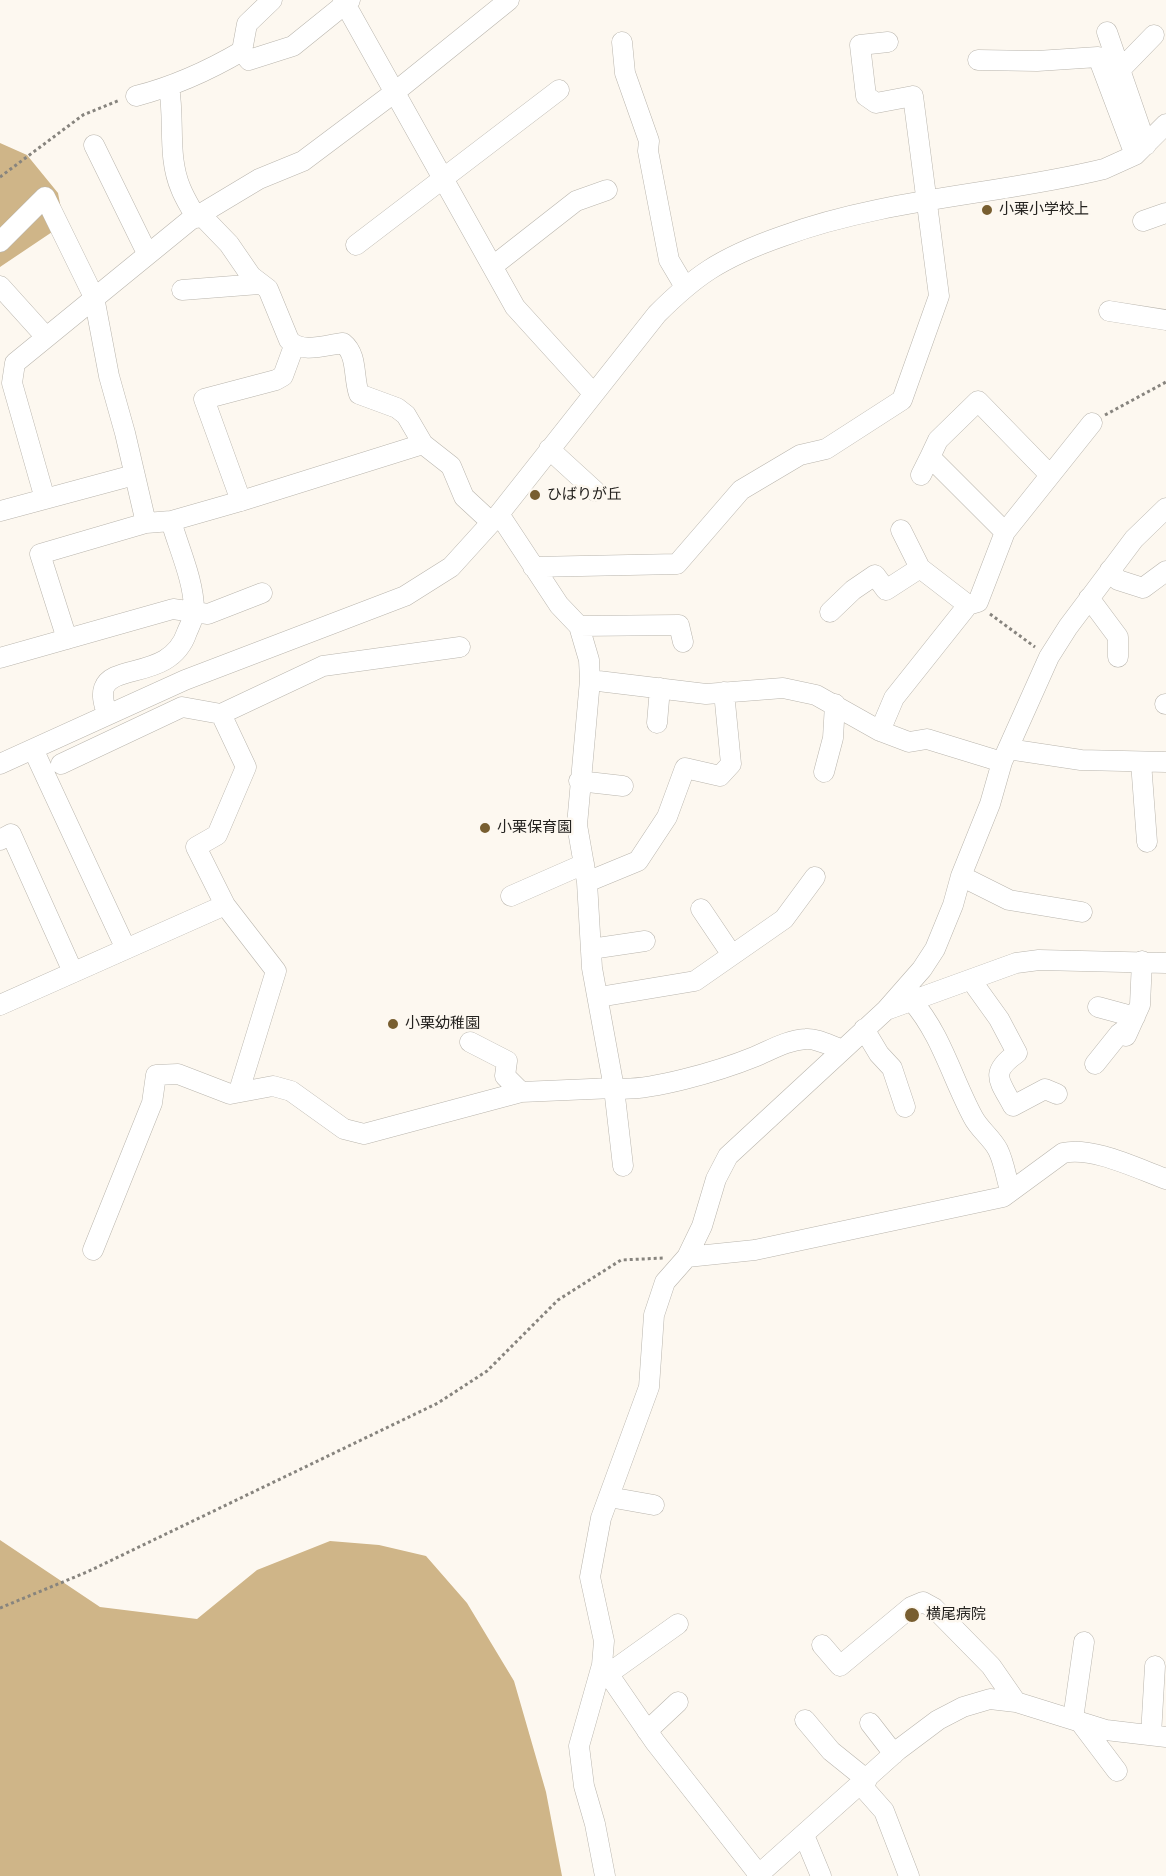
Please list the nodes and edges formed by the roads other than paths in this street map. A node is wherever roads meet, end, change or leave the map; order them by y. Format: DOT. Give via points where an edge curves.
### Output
graph roads {
  1 [pos="272,0"];
  2 [pos="509,0"];
  3 [pos="346,1"];
  4 [pos="1107,32"];
  5 [pos="1154,35"];
  6 [pos="622,42"];
  7 [pos="888,42"];
  8 [pos="242,51"];
  9 [pos="978,60"];
  10 [pos="1120,70"];
  11 [pos="169,87"];
  12 [pos="559,90"];
  13 [pos="395,92"];
  14 [pos="136,96"];
  15 [pos="1166,124"];
  16 [pos="94,145"];
  17 [pos="1140,150"];
  18 [pos="444,177"];
  19 [pos="607,190"];
  20 [pos="927,200"];
  21 [pos="1166,213"];
  22 [pos="198,217"];
  23 [pos="1143,221"];
  24 [pos="0,242"];
  25 [pos="356,245"];
  26 [pos="147,254"];
  27 [pos="493,266"];
  28 [pos="259,284"];
  29 [pos="0,286"];
  30 [pos="685,287"];
  31 [pos="182,290"];
  32 [pos="94,297"];
  33 [pos="1109,311"];
  34 [pos="1166,320"];
  35 [pos="46,337"];
  36 [pos="294,346"];
  37 [pos="593,393"];
  38 [pos="1092,423"];
  39 [pos="423,444"];
  40 [pos="549,450"];
  41 [pos="134,475"];
  42 [pos="1050,475"];
  43 [pos="596,491"];
  44 [pos="45,499"];
  45 [pos="241,501"];
  46 [pos="1166,508"];
  47 [pos="0,511"];
  48 [pos="495,518"];
  49 [pos="171,521"];
  50 [pos="146,523"];
  51 [pos="901,530"];
  52 [pos="1005,532"];
  53 [pos="533,567"];
  54 [pos="920,568"];
  55 [pos="1110,570"];
  56 [pos="1163,579"];
  57 [pos="262,593"];
  58 [pos="1089,598"];
  59 [pos="973,603"];
  60 [pos="830,612"];
  61 [pos="194,613"];
  62 [pos="579,626"];
  63 [pos="66,639"];
  64 [pos="683,642"];
  65 [pos="460,647"];
  66 [pos="1118,657"];
  67 [pos="0,658"];
  68 [pos="590,680"];
  69 [pos="660,688"];
  70 [pos="724,692"];
  71 [pos="835,704"];
  72 [pos="221,714"];
  73 [pos="107,715"];
  74 [pos="657,723"];
  75 [pos="880,731"];
  76 [pos="33,749"];
  77 [pos="1005,756"];
  78 [pos="1141,762"];
  79 [pos="1166,762"];
  80 [pos="0,764"];
  81 [pos="61,764"];
  82 [pos="824,772"];
  83 [pos="579,781"];
  84 [pos="623,786"];
  85 [pos="0,840"];
  86 [pos="1146,842"];
  87 [pos="585,873"];
  88 [pos="961,876"];
  89 [pos="815,877"];
  90 [pos="511,896"];
  91 [pos="225,904"];
  92 [pos="701,909"];
  93 [pos="1082,912"];
  94 [pos="645,941"];
  95 [pos="126,949"];
  96 [pos="591,950"];
  97 [pos="732,955"];
  98 [pos="1142,961"];
  99 [pos="1166,963"];
  100 [pos="73,972"];
  101 [pos="971,980"];
  102 [pos="598,997"];
  103 [pos="912,1000"];
  104 [pos="0,1005"];
  105 [pos="1098,1007"];
  106 [pos="886,1010"];
  107 [pos="1131,1026"];
  108 [pos="864,1029"];
  109 [pos="470,1042"];
  110 [pos="841,1049"];
  111 [pos="1095,1064"];
  112 [pos="615,1088"];
  113 [pos="239,1091"];
  114 [pos="521,1092"];
  115 [pos="1057,1094"];
  116 [pos="904,1107"];
  117 [pos="623,1166"];
  118 [pos="1166,1179"];
  119 [pos="1010,1190"];
  120 [pos="93,1250"];
  121 [pos="687,1257"];
  122 [pos="609,1497"];
  123 [pos="654,1505"];
  124 [pos="678,1624"];
  125 [pos="1084,1642"];
  126 [pos="822,1645"];
  127 [pos="1155,1666"];
  128 [pos="605,1670"];
  129 [pos="678,1702"];
  130 [pos="1016,1702"];
  131 [pos="805,1720"];
  132 [pos="1076,1721"];
  133 [pos="870,1723"];
  134 [pos="647,1731"];
  135 [pos="1158,1736"];
  136 [pos="894,1754"];
  137 [pos="1117,1771"];
  138 [pos="864,1783"];
  139 [pos="804,1835"];
  140 [pos="759,1875"];
  141 [pos="605,1876"];
  142 [pos="821,1876"];
  143 [pos="909,1876"];
  1 -- 8 [label="street" via="247,24"];
  2 -- 13 [label="street"];
  3 -- 8 [label="street" via="293,46 249,60"];
  3 -- 13 [label="street"];
  4 -- 10 [label="street"];
  5 -- 10 [label="street"];
  6 -- 30 [label="street" via="625,73 649,141 669,260"];
  7 -- 20 [label="street" via="860,45 866,96 876,103 913,96"];
  8 -- 11 [label="street" via="205,73"];
  9 -- 17 [label="street" via="1037,62 1098,57"];
  10 -- 17 [label="street"];
  11 -- 14 [label="street"];
  11 -- 22 [label="street" via="174,163 180,188"];
  12 -- 18 [label="street"];
  13 -- 18 [label="street"];
  13 -- 22 [label="street" via="303,161 232,194"];
  15 -- 17 [label="street"];
  16 -- 26 [label="street"];
  17 -- 20 [label="street" via="1104,169 1075,176"];
  18 -- 25 [label="street"];
  18 -- 27 [label="street"];
  19 -- 27 [label="street" via="576,201"];
  20 -- 30 [label="street" via="833,218 746,249"];
  20 -- 53 [label="street" via="939,296 902,400 826,449 800,455 741,490 677,564"];
  21 -- 23 [label="street"];
  22 -- 26 [label="street"];
  22 -- 28 [label="street" via="229,244"];
  24 -- 32 [label="street" via="45,197"];
  26 -- 32 [label="street"];
  27 -- 37 [label="street" via="515,307"];
  28 -- 31 [label="street"];
  28 -- 36 [label="street" via="268,290"];
  29 -- 35 [label="street"];
  30 -- 37 [label="street" via="657,314"];
  32 -- 35 [label="street"];
  32 -- 41 [label="street"];
  33 -- 34 [label="street"];
  35 -- 44 [label="street" via="15,363 12,383"];
  36 -- 39 [label="street" via="343,343 353,356 355,383 360,393 406,415"];
  36 -- 45 [label="street" via="283,376 204,399"];
  37 -- 40 [label="street"];
  38 -- 42 [label="street"];
  39 -- 45 [label="street"];
  39 -- 48 [label="street" via="451,466 464,497"];
  40 -- 43 [label="street"];
  40 -- 48 [label="street"];
  41 -- 44 [label="street"];
  41 -- 50 [label="street"];
  42 -- 52 [label="street"];
  42 -- 52 [label="street" via="978,401 938,440 926,466"];
  44 -- 47 [label="street"];
  45 -- 49 [label="street"];
  46 -- 55 [label="street"];
  48 -- 53 [label="street"];
  48 -- 73 [label="street" via="451,567 405,596 185,680"];
  49 -- 50 [label="street"];
  49 -- 61 [label="street"];
  50 -- 63 [label="street" via="40,554"];
  51 -- 54 [label="street"];
  52 -- 59 [label="street"];
  53 -- 62 [label="street" via="558,605"];
  54 -- 59 [label="street"];
  54 -- 60 [label="street" via="886,590 875,575"];
  55 -- 56 [label="street" via="1118,580 1143,588"];
  55 -- 58 [label="street"];
  57 -- 61 [label="street" via="208,614"];
  58 -- 66 [label="street" via="1118,637"];
  58 -- 77 [label="street" via="1049,657"];
  59 -- 75 [label="street" via="894,698"];
  61 -- 63 [label="street" via="173,609"];
  61 -- 73 [label="street" via="184,643 169,660 114,678 105,685"];
  62 -- 64 [label="street" via="679,625"];
  62 -- 68 [label="street" via="589,660"];
  63 -- 67 [label="street"];
  65 -- 72 [label="street" via="322,666"];
  68 -- 69 [label="street"];
  68 -- 83 [label="street"];
  69 -- 70 [label="street" via="706,694"];
  69 -- 74 [label="street"];
  70 -- 71 [label="street" via="783,688 816,695"];
  70 -- 87 [label="street" via="731,764 720,776 685,768 667,817 638,861"];
  71 -- 75 [label="street"];
  71 -- 82 [label="street" via="833,738"];
  72 -- 81 [label="street" via="182,707"];
  72 -- 91 [label="street" via="246,767 217,835 196,847"];
  73 -- 76 [label="street"];
  75 -- 77 [label="street" via="909,742 927,739"];
  76 -- 80 [label="street"];
  76 -- 95 [label="street"];
  77 -- 78 [label="street"];
  77 -- 88 [label="street"];
  78 -- 79 [label="street"];
  78 -- 86 [label="street"];
  83 -- 84 [label="street"];
  83 -- 87 [label="street" via="577,825"];
  85 -- 100 [label="street" via="11,834"];
  87 -- 90 [label="street"];
  87 -- 96 [label="street"];
  88 -- 93 [label="street" via="1009,900"];
  88 -- 106 [label="street" via="935,949"];
  89 -- 97 [label="street" via="784,919"];
  91 -- 95 [label="street"];
  91 -- 113 [label="street" via="276,971"];
  92 -- 97 [label="street"];
  94 -- 96 [label="street"];
  95 -- 100 [label="street"];
  96 -- 102 [label="street"];
  97 -- 102 [label="street" via="695,981"];
  98 -- 99 [label="street"];
  98 -- 101 [label="street" via="1039,960 1016,963"];
  98 -- 107 [label="street" via="1140,1005"];
  100 -- 104 [label="street"];
  101 -- 103 [label="street"];
  101 -- 115 [label="street" via="1017,1053 998,1071 998,1080 1014,1106 1045,1089"];
  102 -- 112 [label="street"];
  103 -- 106 [label="street"];
  103 -- 119 [label="street" via="929,1020 974,1120 998,1149"];
  105 -- 107 [label="street"];
  106 -- 108 [label="street"];
  107 -- 111 [label="street" via="1119,1034"];
  108 -- 110 [label="street"];
  108 -- 116 [label="street" via="892,1068"];
  109 -- 114 [label="street" via="507,1061 505,1076"];
  110 -- 112 [label="street" via="808,1038 786,1042 709,1072 628,1090"];
  110 -- 121 [label="street" via="728,1156"];
  112 -- 114 [label="street"];
  112 -- 117 [label="street"];
  113 -- 114 [label="street" via="273,1086 291,1091 344,1129 364,1134"];
  113 -- 120 [label="street" via="230,1094 178,1074 156,1075 152,1103"];
  118 -- 119 [label="street" via="1074,1150"];
  119 -- 121 [label="street" via="1003,1197 755,1250"];
  121 -- 122 [label="street" via="665,1282 654,1315 649,1387 633,1457"];
  122 -- 123 [label="street"];
  122 -- 128 [label="street" via="590,1577 604,1641"];
  124 -- 128 [label="street"];
  125 -- 132 [label="street"];
  126 -- 130 [label="street" via="840,1666 911,1607 923,1602 934,1608 991,1666"];
  127 -- 135 [label="street"];
  128 -- 134 [label="street"];
  128 -- 141 [label="street" via="579,1746"];
  129 -- 134 [label="street"];
  130 -- 132 [label="street"];
  130 -- 136 [label="street" via="990,1699 963,1707 938,1720"];
  131 -- 138 [label="street"];
  132 -- 135 [label="street" via="1106,1730"];
  132 -- 137 [label="street"];
  133 -- 136 [label="street"];
  134 -- 140 [label="street"];
  136 -- 138 [label="street"];
  138 -- 139 [label="street"];
  138 -- 143 [label="street" via="884,1811"];
  139 -- 140 [label="street"];
  139 -- 142 [label="street"];
}
